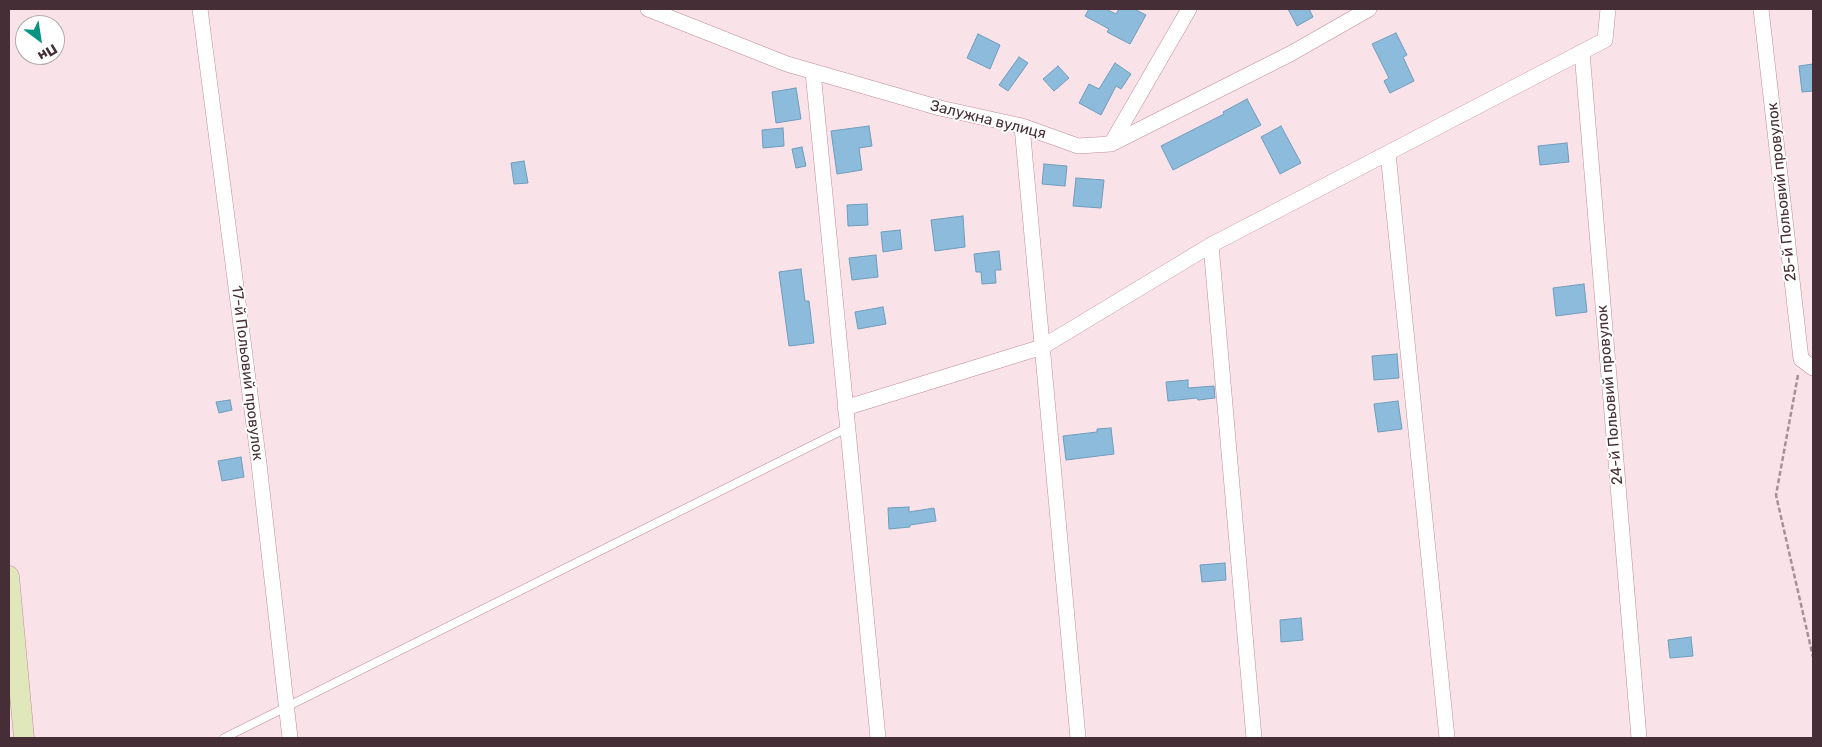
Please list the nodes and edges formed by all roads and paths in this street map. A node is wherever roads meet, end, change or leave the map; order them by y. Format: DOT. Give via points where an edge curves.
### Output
graph roads {
  1 [pos="200,9"];
  2 [pos="648,9"];
  3 [pos="1190,9"];
  4 [pos="1369,9"];
  5 [pos="1608,9"];
  6 [pos="1761,9"];
  7 [pos="1582,52"];
  8 [pos="813,72"];
  9 [pos="1022,126"];
  10 [pos="1111,144"];
  11 [pos="1388,153"];
  12 [pos="1211,245"];
  13 [pos="1042,347"];
  14 [pos="1801,359"];
  15 [pos="1813,368"];
  16 [pos="845,408"];
  17 [pos="848,428"];
  18 [pos="9,576"];
  19 [pos="10,605"];
  20 [pos="1813,657"];
  21 [pos="286,707"];
  22 [pos="24,738"];
  23 [pos="224,738"];
  24 [pos="290,738"];
  25 [pos="878,738"];
  26 [pos="1078,738"];
  27 [pos="1254,738"];
  28 [pos="1447,738"];
  29 [pos="1639,738"];
  1 -- 21 [label="street, 17-й Польовий провулок" via="259,464"];
  2 -- 8 [label="street, Залужна вулиця"];
  3 -- 10 [label="street"];
  4 -- 10 [label="street, Залужна вулиця" via="1290,54"];
  5 -- 7 [label="street" via="1605,40"];
  6 -- 14 [label="street, 25-й Польовий провулок"];
  7 -- 11 [label="street"];
  7 -- 29 [label="street, 24-й Польовий провулок"];
  8 -- 9 [label="street, Залужна вулиця" via="940,108"];
  8 -- 16 [label="street"];
  9 -- 10 [label="street, Залужна вулиця" via="1078,146"];
  9 -- 13 [label="street"];
  11 -- 12 [label="street"];
  11 -- 28 [label="street"];
  12 -- 13 [label="street"];
  12 -- 27 [label="street"];
  13 -- 16 [label="street"];
  13 -- 26 [label="street"];
  14 -- 15 [label="street"];
  14 -- 20 [label="path" via="1776,495"];
  16 -- 17 [label="street"];
  17 -- 21 [label="lane"];
  17 -- 25 [label="street"];
  18 -- 19 [label="main road"];
  19 -- 22 [label="main road"];
  21 -- 23 [label="lane"];
  21 -- 24 [label="street, 17-й Польовий провулок"];
}
